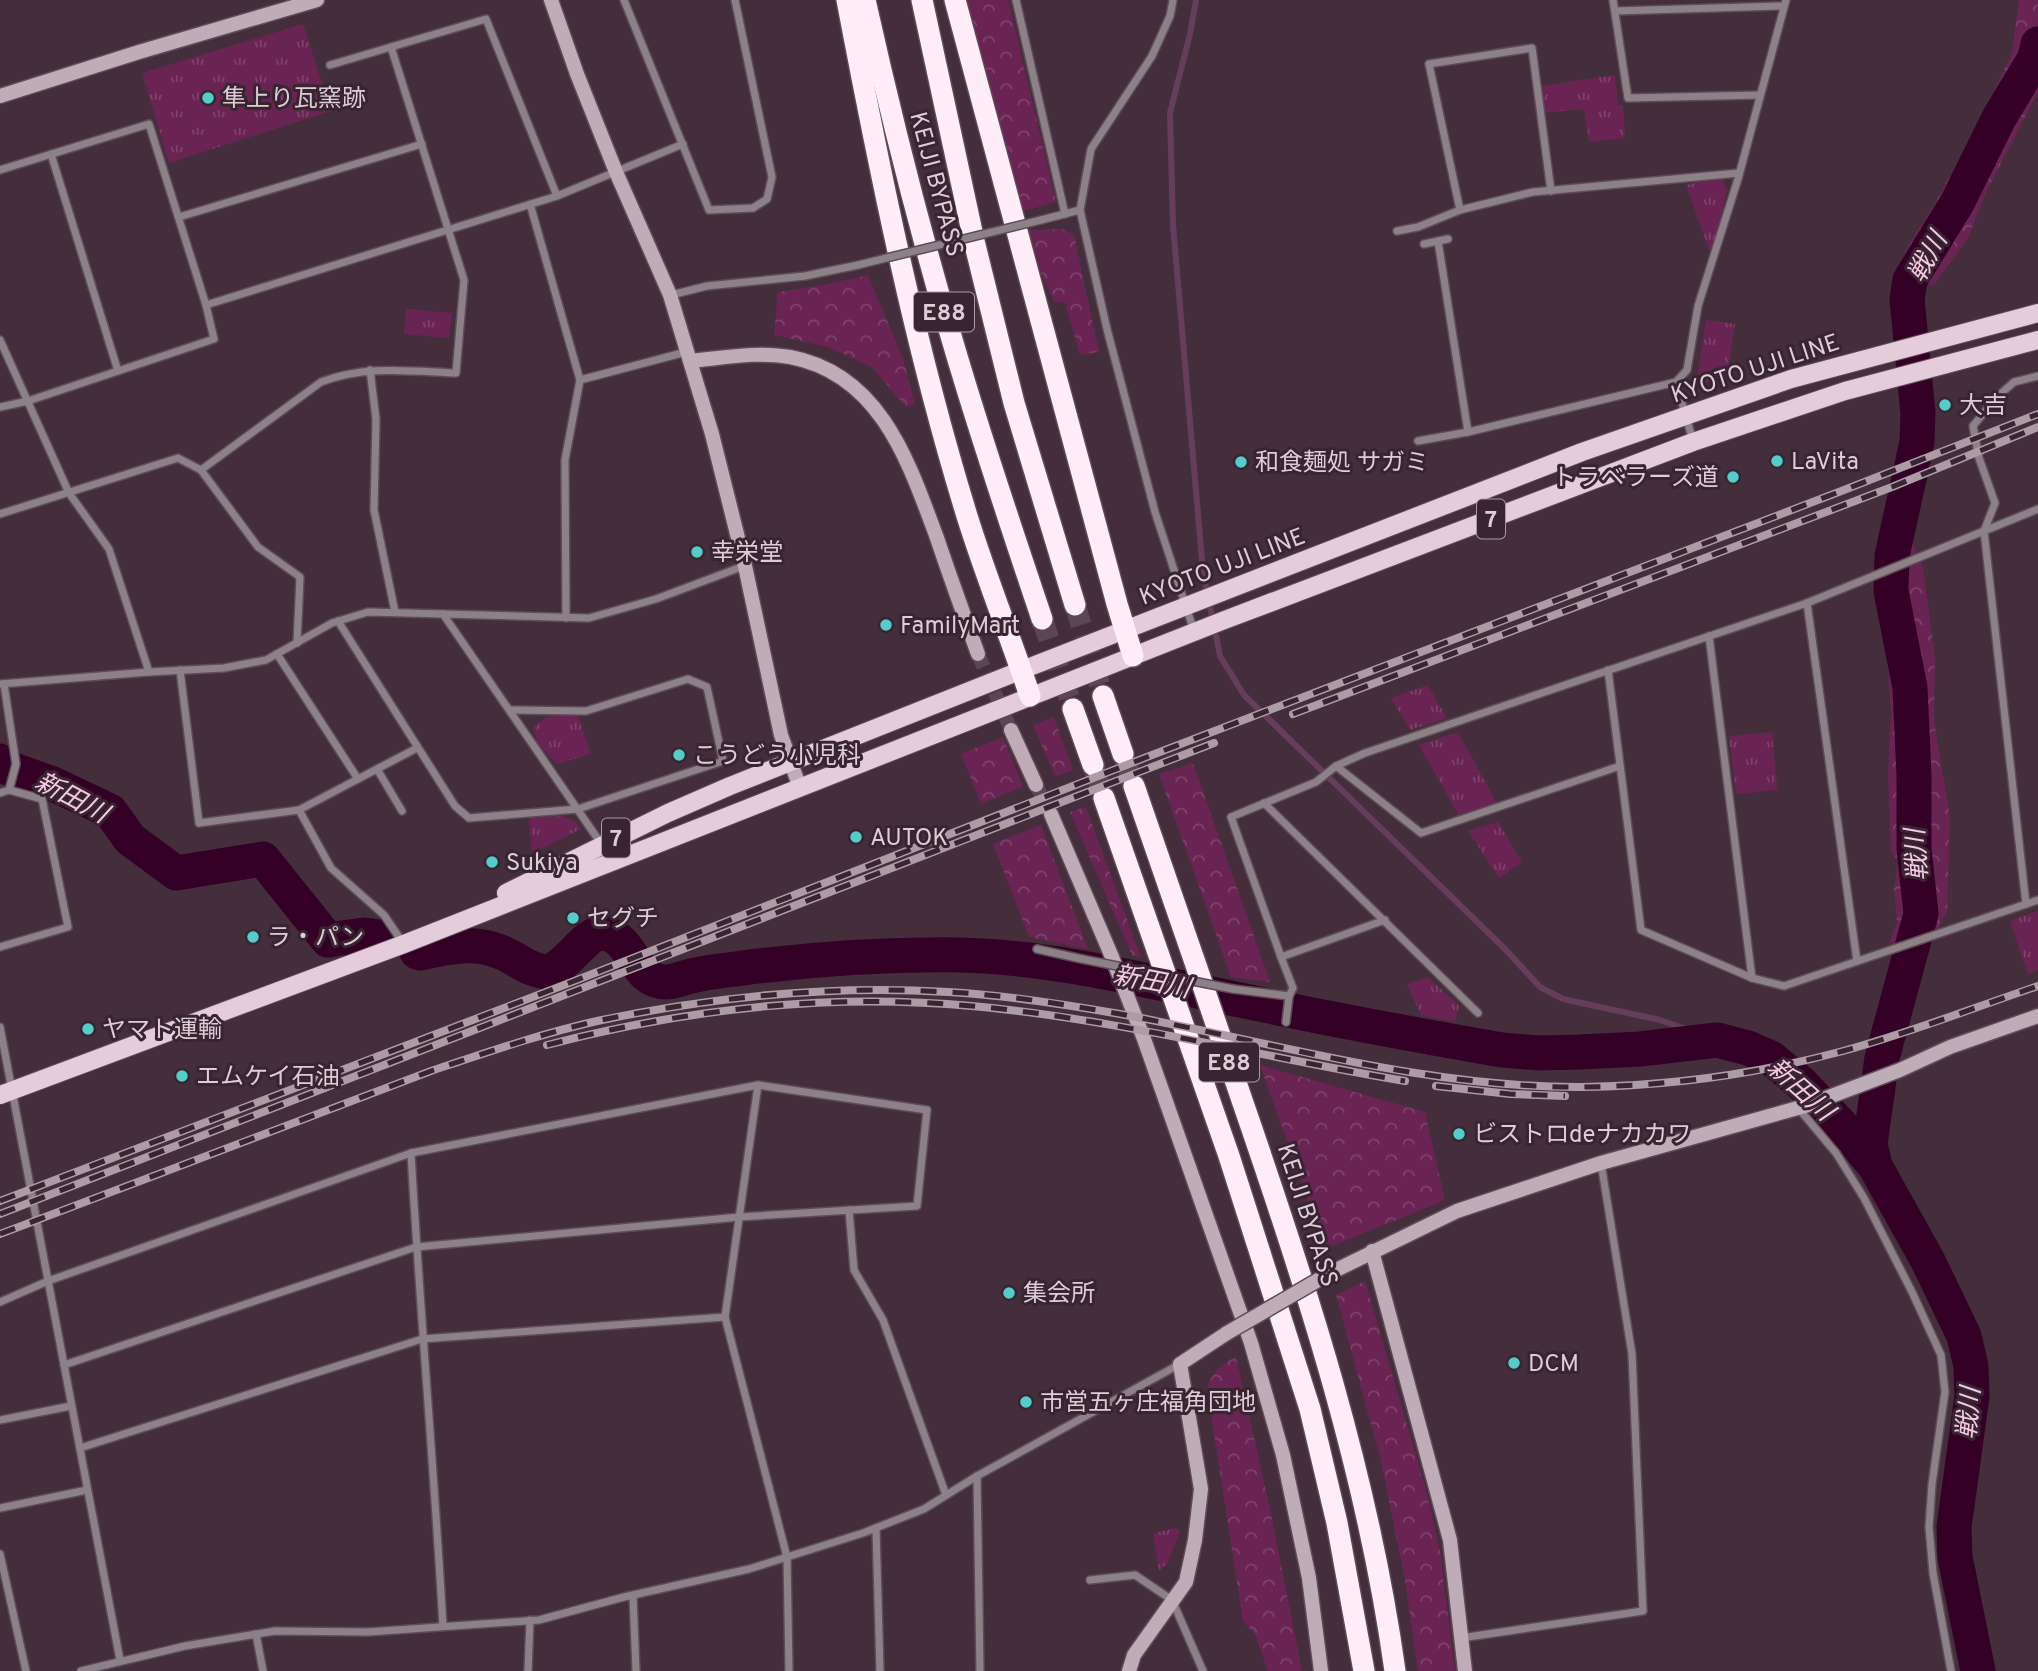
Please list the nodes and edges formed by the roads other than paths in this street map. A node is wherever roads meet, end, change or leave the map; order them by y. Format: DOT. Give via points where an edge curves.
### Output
graph roads {
  1 [pos="317,0"];
  2 [pos="551,0"];
  3 [pos="624,0"];
  4 [pos="736,0"];
  5 [pos="847,0"];
  6 [pos="864,0"];
  7 [pos="922,0"];
  8 [pos="955,0"];
  9 [pos="1016,0"];
  10 [pos="1173,0"];
  11 [pos="1613,0"];
  12 [pos="1785,3"];
  13 [pos="1615,11"];
  14 [pos="391,47"];
  15 [pos="330,65"];
  16 [pos="0,94"];
  17 [pos="1760,95"];
  18 [pos="422,144"];
  19 [pos="683,144"];
  20 [pos="51,154"];
  21 [pos="0,170"];
  22 [pos="616,172"];
  23 [pos="1739,173"];
  24 [pos="1551,191"];
  25 [pos="557,196"];
  26 [pos="530,204"];
  27 [pos="1080,210"];
  28 [pos="1460,210"];
  29 [pos="1065,214"];
  30 [pos="179,217"];
  31 [pos="449,229"];
  32 [pos="1397,231"];
  33 [pos="1448,239"];
  34 [pos="1438,241"];
  35 [pos="1424,244"];
  36 [pos="670,295"];
  37 [pos="206,304"];
  38 [pos="2038,313"];
  39 [pos="0,340"];
  40 [pos="2038,340"];
  41 [pos="688,357"];
  42 [pos="370,370"];
  43 [pos="118,371"];
  44 [pos="2038,376"];
  45 [pos="580,380"];
  46 [pos="1676,382"];
  47 [pos="28,401"];
  48 [pos="0,407"];
  49 [pos="1684,417"];
  50 [pos="1468,432"];
  51 [pos="1418,441"];
  52 [pos="1693,442"];
  53 [pos="201,470"];
  54 [pos="69,493"];
  55 [pos="2038,509"];
  56 [pos="0,514"];
  57 [pos="1984,531"];
  58 [pos="745,566"];
  59 [pos="1201,601"];
  60 [pos="1807,603"];
  61 [pos="1075,605"];
  62 [pos="395,612"];
  63 [pos="443,614"];
  64 [pos="566,618"];
  65 [pos="1042,619"];
  66 [pos="338,621"];
  67 [pos="1207,627"];
  68 [pos="1124,630"];
  69 [pos="1709,636"];
  70 [pos="297,643"];
  71 [pos="277,654"];
  72 [pos="978,654"];
  73 [pos="1133,656"];
  74 [pos="180,670"];
  75 [pos="1022,670"];
  76 [pos="1608,670"];
  77 [pos="149,671"];
  78 [pos="2,684"];
  79 [pos="1030,696"];
  80 [pos="1103,696"];
  81 [pos="1073,709"];
  82 [pos="510,710"];
  83 [pos="1010,730"];
  84 [pos="417,748"];
  85 [pos="1123,754"];
  86 [pos="791,764"];
  87 [pos="1093,765"];
  88 [pos="1620,766"];
  89 [pos="1333,768"];
  90 [pos="377,769"];
  91 [pos="358,779"];
  92 [pos="1036,785"];
  93 [pos="1134,786"];
  94 [pos="800,788"];
  95 [pos="9,790"];
  96 [pos="0,793"];
  97 [pos="1104,798"];
  98 [pos="1264,803"];
  99 [pos="578,809"];
  100 [pos="299,810"];
  101 [pos="402,811"];
  102 [pos="1051,814"];
  103 [pos="602,845"];
  104 [pos="614,862"];
  105 [pos="2038,900"];
  106 [pos="2026,904"];
  107 [pos="1385,920"];
  108 [pos="447,925"];
  109 [pos="404,944"];
  110 [pos="0,947"];
  111 [pos="1037,950"];
  112 [pos="1281,957"];
  113 [pos="1857,961"];
  114 [pos="1752,978"];
  115 [pos="1290,998"];
  116 [pos="1478,1013"];
  117 [pos="2038,1016"];
  118 [pos="1286,1022"];
  119 [pos="0,1027"];
  120 [pos="758,1084"];
  121 [pos="6,1093"];
  122 [pos="1802,1107"];
  123 [pos="411,1153"];
  124 [pos="1601,1163"];
  125 [pos="849,1210"];
  126 [pos="739,1217"];
  127 [pos="416,1247"];
  128 [pos="1372,1251"];
  129 [pos="48,1281"];
  130 [pos="0,1302"];
  131 [pos="724,1317"];
  132 [pos="422,1339"];
  133 [pos="1180,1364"];
  134 [pos="64,1365"];
  135 [pos="71,1406"];
  136 [pos="0,1420"];
  137 [pos="80,1448"];
  138 [pos="977,1476"];
  139 [pos="87,1489"];
  140 [pos="946,1494"];
  141 [pos="0,1508"];
  142 [pos="876,1528"];
  143 [pos="0,1554"];
  144 [pos="787,1557"];
  145 [pos="1090,1580"];
  146 [pos="633,1595"];
  147 [pos="1172,1600"];
  148 [pos="10,1601"];
  149 [pos="0,1603"];
  150 [pos="530,1620"];
  151 [pos="443,1626"];
  152 [pos="256,1634"];
  153 [pos="1461,1639"];
  154 [pos="120,1660"];
  155 [pos="26,1671"];
  156 [pos="81,1671"];
  157 [pos="263,1671"];
  158 [pos="528,1671"];
  159 [pos="636,1671"];
  160 [pos="789,1671"];
  161 [pos="880,1671"];
  162 [pos="980,1671"];
  163 [pos="1129,1671"];
  164 [pos="1203,1671"];
  165 [pos="1321,1671"];
  166 [pos="1364,1671"];
  167 [pos="1395,1671"];
  168 [pos="1465,1671"];
  169 [pos="1951,1671"];
  1 -- 16 [label="street"];
  2 -- 22 [label="street"];
  3 -- 19 [label="street"];
  4 -- 19 [label="street" via="772,177 767,199 752,208 709,210"];
  5 -- 75 [label="highway" via="917,335 967,517"];
  6 -- 65 [label="highway, KEIJI BYPASS / E88" via="943,307"];
  7 -- 61 [label="highway, KEIJI BYPASS / E88" via="1011,390"];
  8 -- 68 [label="highway"];
  9 -- 29 [label="street"];
  10 -- 27 [label="street" via="1152,56 1091,149"];
  11 -- 13 [label="street"];
  12 -- 13 [label="street"];
  12 -- 17 [label="street"];
  13 -- 17 [label="street" via="1628,98"];
  14 -- 15 [label="street"];
  14 -- 18 [label="street"];
  14 -- 25 [label="street" via="486,19"];
  17 -- 23 [label="street"];
  18 -- 30 [label="street"];
  18 -- 31 [label="street"];
  19 -- 22 [label="street"];
  20 -- 21 [label="street"];
  20 -- 30 [label="street" via="149,124"];
  20 -- 43 [label="street"];
  22 -- 25 [label="street"];
  22 -- 36 [label="street"];
  23 -- 24 [label="street"];
  23 -- 46 [label="street" via="1698,306 1687,370"];
  24 -- 28 [label="street"];
  24 -- 28 [label="street" via="1532,48 1429,64"];
  25 -- 26 [label="street"];
  26 -- 31 [label="street"];
  26 -- 45 [label="street"];
  27 -- 29 [label="street"];
  27 -- 59 [label="street" via="1155,512"];
  28 -- 32 [label="street"];
  29 -- 36 [label="street, bridge" via="805,276 707,286"];
  30 -- 37 [label="street"];
  31 -- 37 [label="street"];
  31 -- 42 [label="street" via="464,280 456,373"];
  33 -- 34 [label="street"];
  34 -- 35 [label="street"];
  34 -- 50 [label="street"];
  36 -- 41 [label="street"];
  37 -- 43 [label="street" via="214,339"];
  38 -- 49 [label="main road, KYOTO UJI LINE / 7" via="1791,379"];
  39 -- 47 [label="street"];
  40 -- 52 [label="main road, KYOTO UJI LINE / 7" via="1821,398"];
  41 -- 45 [label="street"];
  41 -- 58 [label="street"];
  41 -- 72 [label="street" via="791,357 824,368 859,391 897,439"];
  42 -- 53 [label="street" via="343,373 321,382"];
  42 -- 62 [label="street" via="376,419 374,510"];
  43 -- 47 [label="street"];
  44 -- 57 [label="street" via="2014,382 1973,426 1995,503"];
  45 -- 64 [label="street" via="565,460"];
  46 -- 49 [label="street"];
  46 -- 50 [label="street"];
  47 -- 48 [label="street"];
  47 -- 54 [label="street"];
  49 -- 52 [label="street"];
  49 -- 59 [label="main road, KYOTO UJI LINE / 7" via="1582,452"];
  50 -- 51 [label="street"];
  52 -- 67 [label="main road, KYOTO UJI LINE / 7"];
  53 -- 54 [label="street" via="178,458"];
  53 -- 70 [label="street" via="258,547 300,577"];
  54 -- 56 [label="street"];
  54 -- 77 [label="street" via="109,549"];
  55 -- 57 [label="street"];
  57 -- 60 [label="street"];
  57 -- 106 [label="street"];
  58 -- 64 [label="street" via="656,599 589,618"];
  58 -- 86 [label="street"];
  59 -- 67 [label="street"];
  59 -- 68 [label="main road, KYOTO UJI LINE / 7"];
  60 -- 69 [label="street"];
  60 -- 113 [label="street"];
  62 -- 63 [label="street"];
  62 -- 66 [label="street" via="368,612"];
  63 -- 64 [label="street"];
  63 -- 82 [label="street"];
  66 -- 70 [label="street"];
  66 -- 84 [label="street"];
  67 -- 73 [label="main road, KYOTO UJI LINE / 7"];
  68 -- 73 [label="highway"];
  68 -- 75 [label="main road, KYOTO UJI LINE / 7"];
  69 -- 76 [label="street"];
  69 -- 114 [label="street"];
  70 -- 71 [label="street"];
  71 -- 74 [label="street" via="224,668"];
  71 -- 91 [label="street"];
  73 -- 79 [label="main road, KYOTO UJI LINE / 7"];
  74 -- 77 [label="street"];
  74 -- 100 [label="street" via="199,823"];
  75 -- 79 [label="highway"];
  75 -- 86 [label="main road, KYOTO UJI LINE / 7"];
  76 -- 88 [label="street"];
  76 -- 89 [label="street" via="1364,753"];
  77 -- 78 [label="street"];
  78 -- 95 [label="street" via="16,764"];
  79 -- 94 [label="main road, KYOTO UJI LINE / 7"];
  80 -- 85 [label="highway"];
  81 -- 87 [label="highway"];
  82 -- 99 [label="street"];
  82 -- 99 [label="street" via="586,711 688,679 707,687 723,761"];
  83 -- 92 [label="street"];
  84 -- 90 [label="street"];
  84 -- 99 [label="street" via="455,806 469,818"];
  86 -- 94 [label="street"];
  86 -- 103 [label="main road, KYOTO UJI LINE / 7" via="730,786"];
  88 -- 89 [label="street" via="1421,832"];
  88 -- 114 [label="street" via="1641,930"];
  89 -- 98 [label="street" via="1316,782"];
  90 -- 91 [label="street"];
  90 -- 101 [label="street"];
  91 -- 100 [label="street"];
  93 -- 167 [label="highway, KEIJI BYPASS / E88" via="1272,1186 1336,1392 1370,1529"];
  94 -- 104 [label="main road, KYOTO UJI LINE / 7"];
  95 -- 96 [label="street"];
  95 -- 110 [label="street" via="42,799 68,927"];
  97 -- 166 [label="highway, E88" via="1229,1156 1310,1409 1337,1522"];
  98 -- 107 [label="street"];
  98 -- 112 [label="street" via="1231,817"];
  99 -- 103 [label="street"];
  100 -- 109 [label="street" via="331,867 384,915"];
  102 -- 165 [label="street" via="1144,1039 1251,1343 1283,1455 1309,1578"];
  103 -- 104 [label="street"];
  103 -- 108 [label="main road, KYOTO UJI LINE / 7"];
  104 -- 108 [label="main road, KYOTO UJI LINE / 7"];
  105 -- 106 [label="street"];
  106 -- 113 [label="street"];
  107 -- 112 [label="street"];
  107 -- 116 [label="street"];
  108 -- 109 [label="main road, KYOTO UJI LINE / 7"];
  109 -- 121 [label="main road, KYOTO UJI LINE / 7"];
  111 -- 115 [label="street, bridge"];
  112 -- 115 [label="street" via="1293,988"];
  113 -- 114 [label="street" via="1784,986"];
  115 -- 118 [label="street"];
  117 -- 122 [label="street"];
  119 -- 121 [label="street"];
  120 -- 123 [label="street"];
  120 -- 125 [label="street" via="928,1110 917,1206"];
  120 -- 126 [label="street"];
  121 -- 129 [label="street"];
  122 -- 124 [label="street"];
  122 -- 169 [label="street" via="1864,1198 1941,1355 1945,1392 1929,1527"];
  123 -- 127 [label="street"];
  123 -- 129 [label="street"];
  124 -- 128 [label="street" via="1457,1211"];
  124 -- 153 [label="street" via="1632,1354 1643,1611"];
  125 -- 126 [label="street"];
  125 -- 140 [label="street" via="855,1270 883,1320"];
  126 -- 127 [label="street"];
  126 -- 131 [label="street"];
  127 -- 132 [label="street"];
  127 -- 134 [label="street"];
  128 -- 133 [label="street, bridge"];
  128 -- 153 [label="street" via="1450,1541"];
  129 -- 130 [label="street"];
  129 -- 134 [label="street"];
  131 -- 132 [label="street"];
  131 -- 144 [label="street"];
  132 -- 137 [label="street"];
  132 -- 151 [label="street"];
  133 -- 138 [label="street"];
  133 -- 147 [label="street" via="1202,1489 1186,1582"];
  134 -- 135 [label="street"];
  135 -- 136 [label="street"];
  135 -- 137 [label="street"];
  137 -- 139 [label="street"];
  138 -- 140 [label="street"];
  138 -- 162 [label="street"];
  139 -- 141 [label="street"];
  139 -- 154 [label="street"];
  140 -- 142 [label="street" via="925,1509"];
  142 -- 144 [label="street"];
  142 -- 161 [label="street"];
  143 -- 148 [label="street"];
  144 -- 146 [label="street"];
  144 -- 160 [label="street"];
  145 -- 147 [label="street" via="1135,1575"];
  146 -- 150 [label="street"];
  146 -- 159 [label="street"];
  147 -- 163 [label="street" via="1134,1655"];
  147 -- 164 [label="street"];
  148 -- 149 [label="street"];
  148 -- 155 [label="street"];
  150 -- 151 [label="street"];
  150 -- 158 [label="street"];
  151 -- 152 [label="street"];
  152 -- 154 [label="street"];
  152 -- 157 [label="street"];
  153 -- 168 [label="street"];
  154 -- 156 [label="street"];
}
